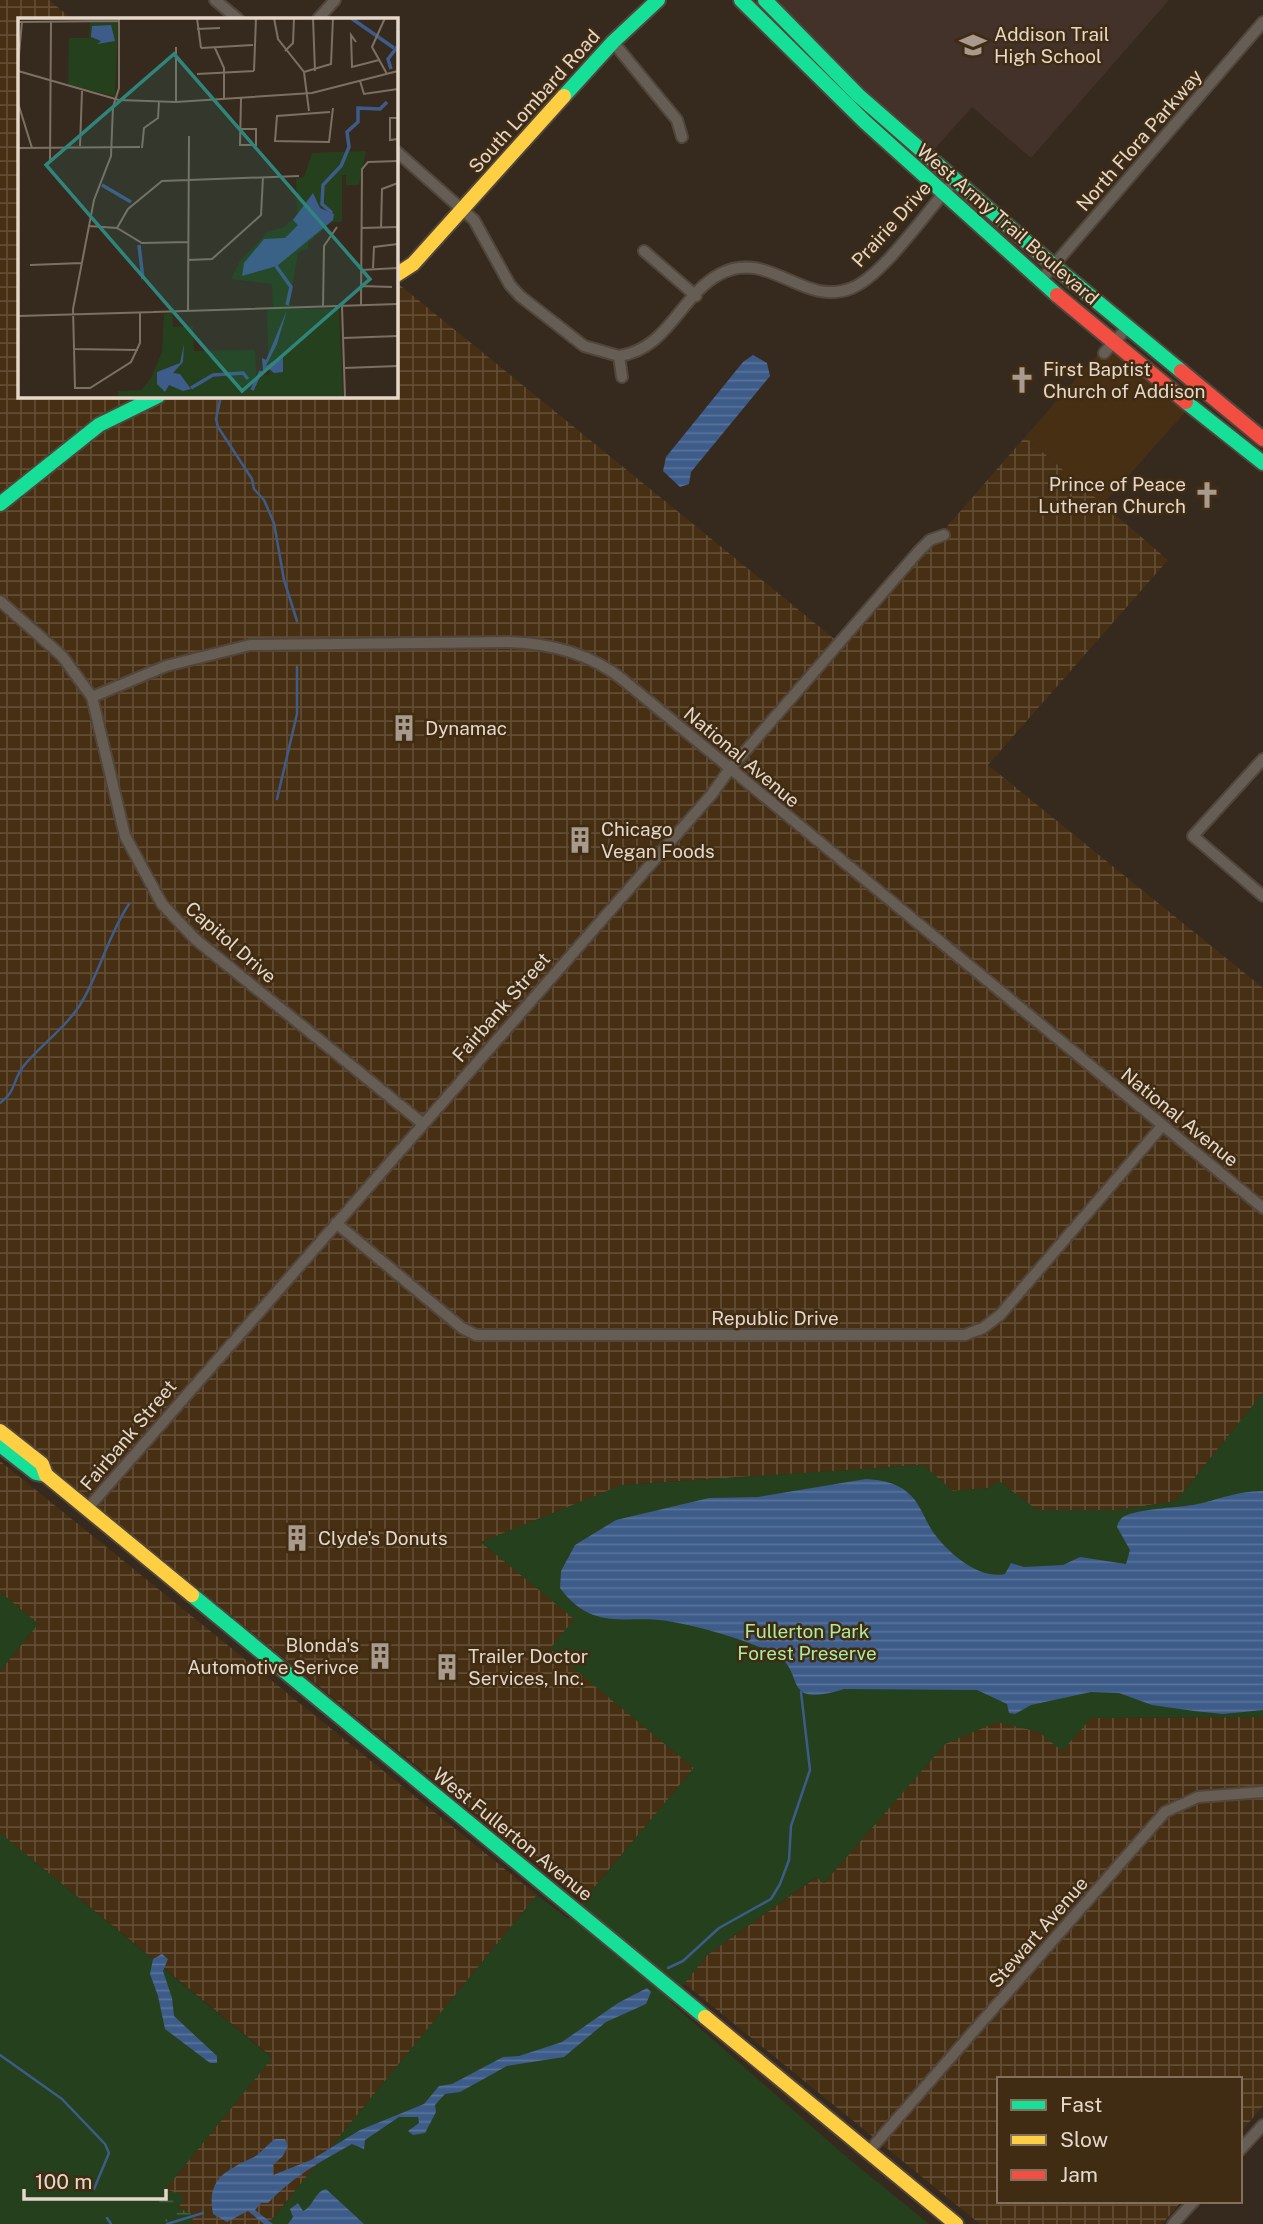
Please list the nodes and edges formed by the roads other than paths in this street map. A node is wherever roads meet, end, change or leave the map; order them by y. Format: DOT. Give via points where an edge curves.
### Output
graph roads {
  1 [pos="215,0"];
  2 [pos="335,0"];
  3 [pos="658,0"];
  4 [pos="741,0"];
  5 [pos="765,0"];
  6 [pos="237,18"];
  7 [pos="319,18"];
  8 [pos="1263,22"];
  9 [pos="613,42"];
  10 [pos="858,95"];
  11 [pos="846,106"];
  12 [pos="682,137"];
  13 [pos="397,151"];
  14 [pos="955,180"];
  15 [pos="942,194"];
  16 [pos="467,204"];
  17 [pos="644,251"];
  18 [pos="1054,266"];
  19 [pos="397,274"];
  20 [pos="1041,280"];
  21 [pos="696,296"];
  22 [pos="1128,328"];
  23 [pos="1109,348"];
  24 [pos="619,356"];
  25 [pos="622,377"];
  26 [pos="1190,379"];
  27 [pos="1177,395"];
  28 [pos="156,397"];
  29 [pos="1221,405"];
  30 [pos="1209,421"];
  31 [pos="1263,439"];
  32 [pos="1263,463"];
  33 [pos="0,504"];
  34 [pos="944,536"];
  35 [pos="0,601"];
  36 [pos="92,697"];
  37 [pos="1263,759"];
  38 [pos="729,770"];
  39 [pos="1263,896"];
  40 [pos="422,1123"];
  41 [pos="1162,1126"];
  42 [pos="1263,1208"];
  43 [pos="336,1223"];
  44 [pos="0,1431"];
  45 [pos="0,1446"];
  46 [pos="46,1475"];
  47 [pos="88,1508"];
  48 [pos="1263,1791"];
  49 [pos="1261,2130"];
  50 [pos="1242,2148"];
  51 [pos="869,2151"];
  52 [pos="1193,2203"];
  53 [pos="1178,2223"];
  54 [pos="956,2224"];
  1 -- 6 [label="street"];
  2 -- 7 [label="street"];
  3 -- 9 [label="street, South Lombard Road"];
  4 -- 11 [label="street, West Army Trail Boulevard"];
  5 -- 10 [label="street, West Army Trail Boulevard"];
  8 -- 18 [label="street, North Flora Parkway"];
  9 -- 12 [label="street" via="677,120"];
  9 -- 16 [label="street, South Lombard Road"];
  10 -- 11 [label="street"];
  10 -- 14 [label="street, West Army Trail Boulevard"];
  11 -- 15 [label="street, West Army Trail Boulevard"];
  13 -- 16 [label="street"];
  14 -- 15 [label="street, Prairie Drive"];
  14 -- 18 [label="street, West Army Trail Boulevard"];
  15 -- 20 [label="street, West Army Trail Boulevard"];
  15 -- 21 [label="street, Prairie Drive" via="876,272 853,288 821,293 771,270 743,267 714,278"];
  16 -- 19 [label="street, South Lombard Road" via="413,264"];
  16 -- 24 [label="street" via="520,296 583,346"];
  17 -- 21 [label="street"];
  18 -- 20 [label="street, North Flora Parkway"];
  18 -- 22 [label="street, West Army Trail Boulevard"];
  20 -- 23 [label="street, West Army Trail Boulevard"];
  21 -- 24 [label="street, Prairie Drive" via="656,340"];
  22 -- 23 [label="street"];
  22 -- 26 [label="street, West Army Trail Boulevard"];
  23 -- 27 [label="street, West Army Trail Boulevard"];
  24 -- 25 [label="street"];
  26 -- 27 [label="street"];
  26 -- 29 [label="street, West Army Trail Boulevard"];
  27 -- 30 [label="street, West Army Trail Boulevard"];
  28 -- 33 [label="street" via="99,425"];
  29 -- 30 [label="street"];
  29 -- 31 [label="street, West Army Trail Boulevard"];
  30 -- 32 [label="street, West Army Trail Boulevard"];
  34 -- 38 [label="street, Fairbank Street" via="930,540 918,552"];
  35 -- 36 [label="street, Capitol Drive" via="62,656"];
  36 -- 38 [label="street, National Avenue" via="175,663 250,645 538,643 579,655 617,674"];
  36 -- 40 [label="street, Capitol Drive" via="121,825 162,904 195,939"];
  37 -- 39 [label="street" via="1193,836"];
  38 -- 40 [label="street, Fairbank Street"];
  38 -- 41 [label="street, National Avenue"];
  40 -- 43 [label="street, Fairbank Street"];
  41 -- 42 [label="street, National Avenue"];
  41 -- 43 [label="street, Republic Drive" via="1000,1315 965,1335 477,1335 462,1328"];
  43 -- 47 [label="street, Fairbank Street"];
  44 -- 46 [label="street, West Fullerton Avenue" via="41,1464"];
  45 -- 46 [label="street, West Fullerton Avenue" via="36,1473"];
  46 -- 47 [label="street, West Fullerton Avenue"];
  47 -- 51 [label="street, West Fullerton Avenue"];
  48 -- 51 [label="street, Stewart Avenue" via="1198,1797 1165,1812"];
  49 -- 50 [label="street"];
  51 -- 54 [label="street, West Fullerton Avenue"];
  52 -- 53 [label="street"];
}
